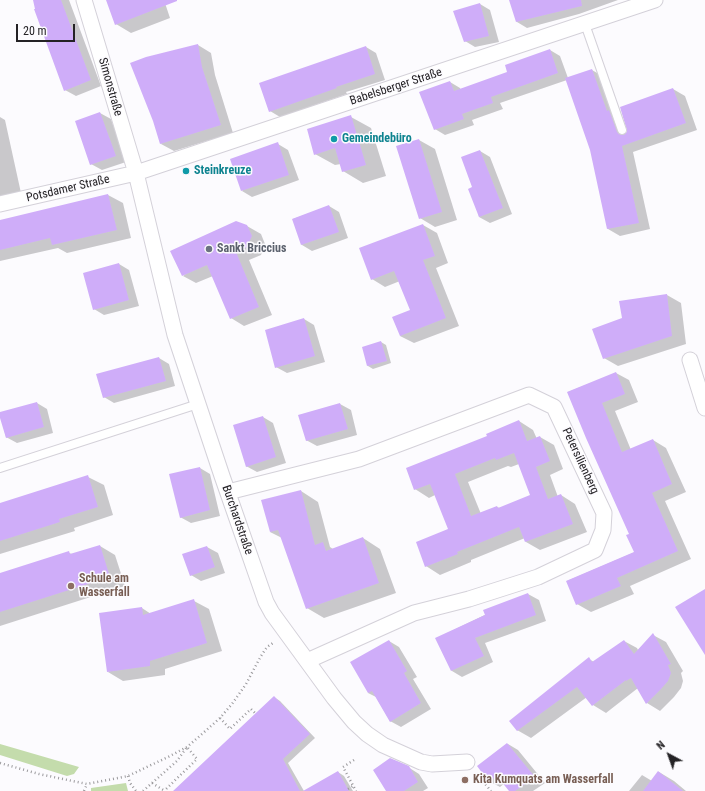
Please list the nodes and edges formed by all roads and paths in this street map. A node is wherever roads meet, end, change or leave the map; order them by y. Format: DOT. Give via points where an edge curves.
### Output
graph roads {
  1 [pos="84,0"];
  2 [pos="655,0"];
  3 [pos="585,24"];
  4 [pos="622,130"];
  5 [pos="136,173"];
  6 [pos="0,204"];
  7 [pos="690,360"];
  8 [pos="198,404"];
  9 [pos="705,408"];
  10 [pos="0,468"];
  11 [pos="228,492"];
  12 [pos="286,632"];
  13 [pos="307,661"];
  14 [pos="256,714"];
  15 [pos="220,718"];
  16 [pos="187,747"];
  17 [pos="354,760"];
  18 [pos="468,762"];
  19 [pos="0,763"];
  20 [pos="128,776"];
  21 [pos="152,783"];
  22 [pos="87,784"];
  23 [pos="353,786"];
  24 [pos="348,788"];
  25 [pos="84,791"];
  26 [pos="136,791"];
  27 [pos="143,791"];
  28 [pos="165,791"];
  29 [pos="356,791"];
  1 -- 5 [label="street, Simonstraße"];
  2 -- 3 [label="street, Babelsberger Straße"];
  3 -- 4 [label="lane"];
  3 -- 5 [label="street, Babelsberger Straße"];
  5 -- 6 [label="street, Potsdamer Straße"];
  5 -- 8 [label="street, Burchardstraße" via="175,335"];
  7 -- 9 [label="street"];
  8 -- 10 [label="lane"];
  8 -- 11 [label="street, Burchardstraße"];
  11 -- 12 [label="street, Burchardstraße" via="266,602"];
  11 -- 13 [label="street, Petersilienberg" via="359,459 530,395 554,407 558,414 604,513 603,530 595,550 538,577 414,613"];
  12 -- 13 [label="street, Burchardstraße"];
  12 -- 15 [label="path" via="267,647 246,684"];
  13 -- 18 [label="street, Burchardstraße" via="354,722 383,745 421,762"];
  14 -- 15 [label="path" via="251,709 230,729"];
  15 -- 16 [label="path"];
  16 -- 20 [label="path"];
  16 -- 21 [label="path" via="177,761"];
  16 -- 28 [label="path" via="197,759"];
  17 -- 23 [label="path" via="343,767"];
  19 -- 22 [label="path"];
  20 -- 22 [label="path"];
  20 -- 26 [label="path"];
  21 -- 27 [label="path"];
  21 -- 28 [label="path"];
  22 -- 25 [label="path"];
  23 -- 24 [label="path"];
  23 -- 29 [label="path"];
}
